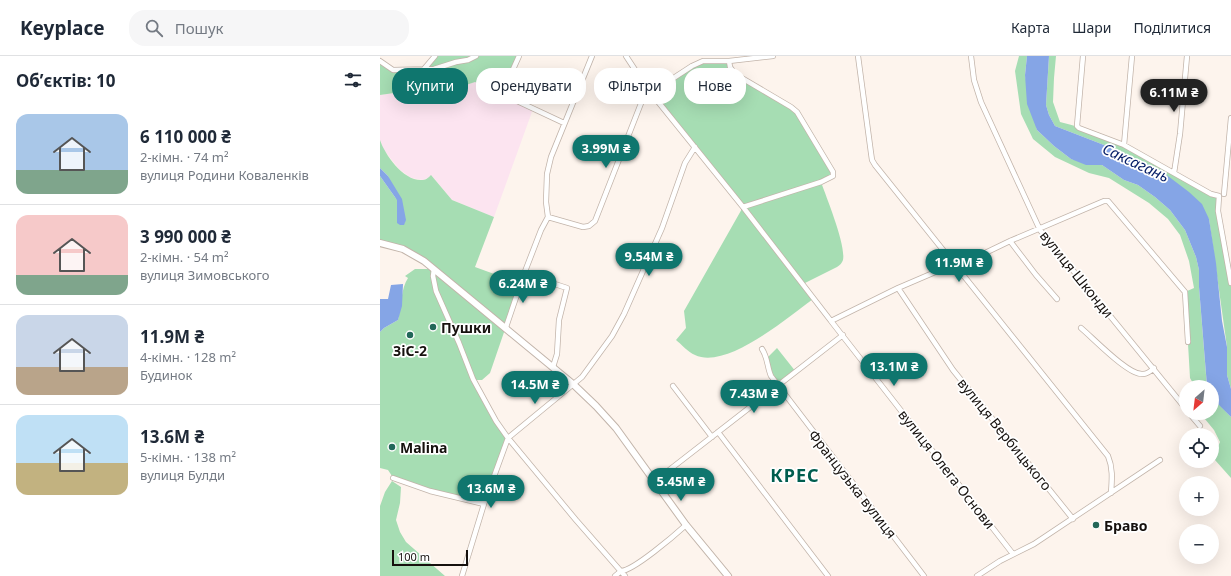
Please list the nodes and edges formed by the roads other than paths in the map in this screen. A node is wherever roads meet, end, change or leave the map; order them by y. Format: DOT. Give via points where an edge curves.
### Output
graph roads {
  1 [pos="435,56"];
  2 [pos="476,56"];
  3 [pos="519,56"];
  4 [pos="592,56"];
  5 [pos="626,56"];
  6 [pos="772,56"];
  7 [pos="858,56"];
  8 [pos="971,56"];
  9 [pos="1083,56"];
  10 [pos="1132,56"];
  11 [pos="1187,56"];
  12 [pos="716,58"];
  13 [pos="729,61"];
  14 [pos="380,62"];
  15 [pos="425,68"];
  16 [pos="441,68"];
  17 [pos="634,68"];
  18 [pos="392,69"];
  19 [pos="676,76"];
  20 [pos="642,104"];
  21 [pos="661,104"];
  22 [pos="1231,118"];
  23 [pos="564,123"];
  24 [pos="1124,145"];
  25 [pos="695,147"];
  26 [pos="1174,173"];
  27 [pos="1224,194"];
  28 [pos="1231,195"];
  29 [pos="1218,196"];
  30 [pos="743,207"];
  31 [pos="548,217"];
  32 [pos="1040,230"];
  33 [pos="1010,241"];
  34 [pos="380,243"];
  35 [pos="955,265"];
  36 [pos="434,269"];
  37 [pos="524,274"];
  38 [pos="1231,283"];
  39 [pos="898,288"];
  40 [pos="1057,300"];
  41 [pos="831,321"];
  42 [pos="506,328"];
  43 [pos="1081,328"];
  44 [pos="843,335"];
  45 [pos="1188,342"];
  46 [pos="762,350"];
  47 [pos="553,367"];
  48 [pos="1154,368"];
  49 [pos="573,384"];
  50 [pos="673,386"];
  51 [pos="778,386"];
  52 [pos="1179,400"];
  53 [pos="1195,420"];
  54 [pos="1200,426"];
  55 [pos="718,432"];
  56 [pos="712,437"];
  57 [pos="508,438"];
  58 [pos="1160,460"];
  59 [pos="393,478"];
  60 [pos="655,481"];
  61 [pos="1111,493"];
  62 [pos="484,504"];
  63 [pos="1073,519"];
  64 [pos="686,525"];
  65 [pos="1013,554"];
  66 [pos="621,571"];
  67 [pos="462,576"];
  68 [pos="615,576"];
  69 [pos="625,576"];
  70 [pos="728,576"];
  71 [pos="828,576"];
  72 [pos="924,576"];
  73 [pos="977,576"];
  1 -- 15 [label="street"];
  2 -- 16 [label="street"];
  3 -- 23 [label="street" via="502,94"];
  4 -- 23 [label="street"];
  5 -- 17 [label="street, вулиця Олега Основи"];
  6 -- 13 [label="street"];
  7 -- 35 [label="street" via="872,160"];
  8 -- 32 [label="street, вулиця Шконди" via="974,80 981,102"];
  9 -- 24 [label="street" via="1077,126"];
  10 -- 24 [label="street"];
  11 -- 26 [label="street"];
  12 -- 13 [label="street"];
  12 -- 19 [label="street" via="692,66"];
  13 -- 30 [label="street" via="735,74 797,112 833,172 833,176 821,182"];
  14 -- 18 [label="street"];
  20 -- 31 [label="street" via="595,221 590,226 583,227"];
  21 -- 25 [label="street, вулиця Олега Основи"];
  22 -- 27 [label="street"];
  23 -- 31 [label="street" via="547,174"];
  24 -- 26 [label="street"];
  25 -- 30 [label="street, вулиця Олега Основи"];
  25 -- 49 [label="street" via="685,163 662,228 624,314 588,371"];
  26 -- 29 [label="street"];
  27 -- 28 [label="street"];
  27 -- 29 [label="street"];
  29 -- 38 [label="street" via="1218,210"];
  30 -- 41 [label="street, вулиця Олега Основи"];
  31 -- 37 [label="street"];
  32 -- 33 [label="street"];
  32 -- 45 [label="street" via="1104,201 1110,203 1185,292"];
  32 -- 48 [label="street, вулиця Шконди"];
  33 -- 35 [label="street"];
  33 -- 40 [label="street"];
  34 -- 36 [label="main road" via="414,254"];
  35 -- 39 [label="street"];
  35 -- 61 [label="street" via="1108,456 1112,465"];
  36 -- 42 [label="main road"];
  36 -- 57 [label="street" via="436,291 473,380"];
  37 -- 42 [label="street"];
  37 -- 47 [label="street" via="567,288 559,320 558,347"];
  39 -- 41 [label="street"];
  39 -- 63 [label="street, вулиця Вербицького" via="953,370"];
  41 -- 44 [label="street, вулиця Олега Основи"];
  42 -- 47 [label="main road"];
  43 -- 48 [label="street" via="1130,371 1142,375"];
  44 -- 51 [label="street"];
  44 -- 65 [label="street, вулиця Олега Основи"];
  46 -- 51 [label="street, Французька вулиця" via="767,358 770,376"];
  47 -- 49 [label="main road"];
  48 -- 52 [label="street, вулиця Шконди"];
  49 -- 57 [label="street"];
  49 -- 60 [label="main road" via="616,428"];
  50 -- 56 [label="street"];
  51 -- 55 [label="street"];
  51 -- 72 [label="street, Французька вулиця"];
  53 -- 54 [label="street"];
  55 -- 56 [label="street"];
  55 -- 71 [label="street"];
  56 -- 60 [label="street"];
  57 -- 62 [label="street"];
  57 -- 66 [label="street"];
  58 -- 61 [label="street"];
  59 -- 62 [label="street" via="430,491"];
  60 -- 64 [label="main road"];
  61 -- 63 [label="street"];
  62 -- 67 [label="street"];
  63 -- 65 [label="street"];
  64 -- 66 [label="street" via="634,566"];
  64 -- 70 [label="main road"];
  65 -- 73 [label="street"];
  66 -- 68 [label="street"];
  66 -- 69 [label="street"];
}
